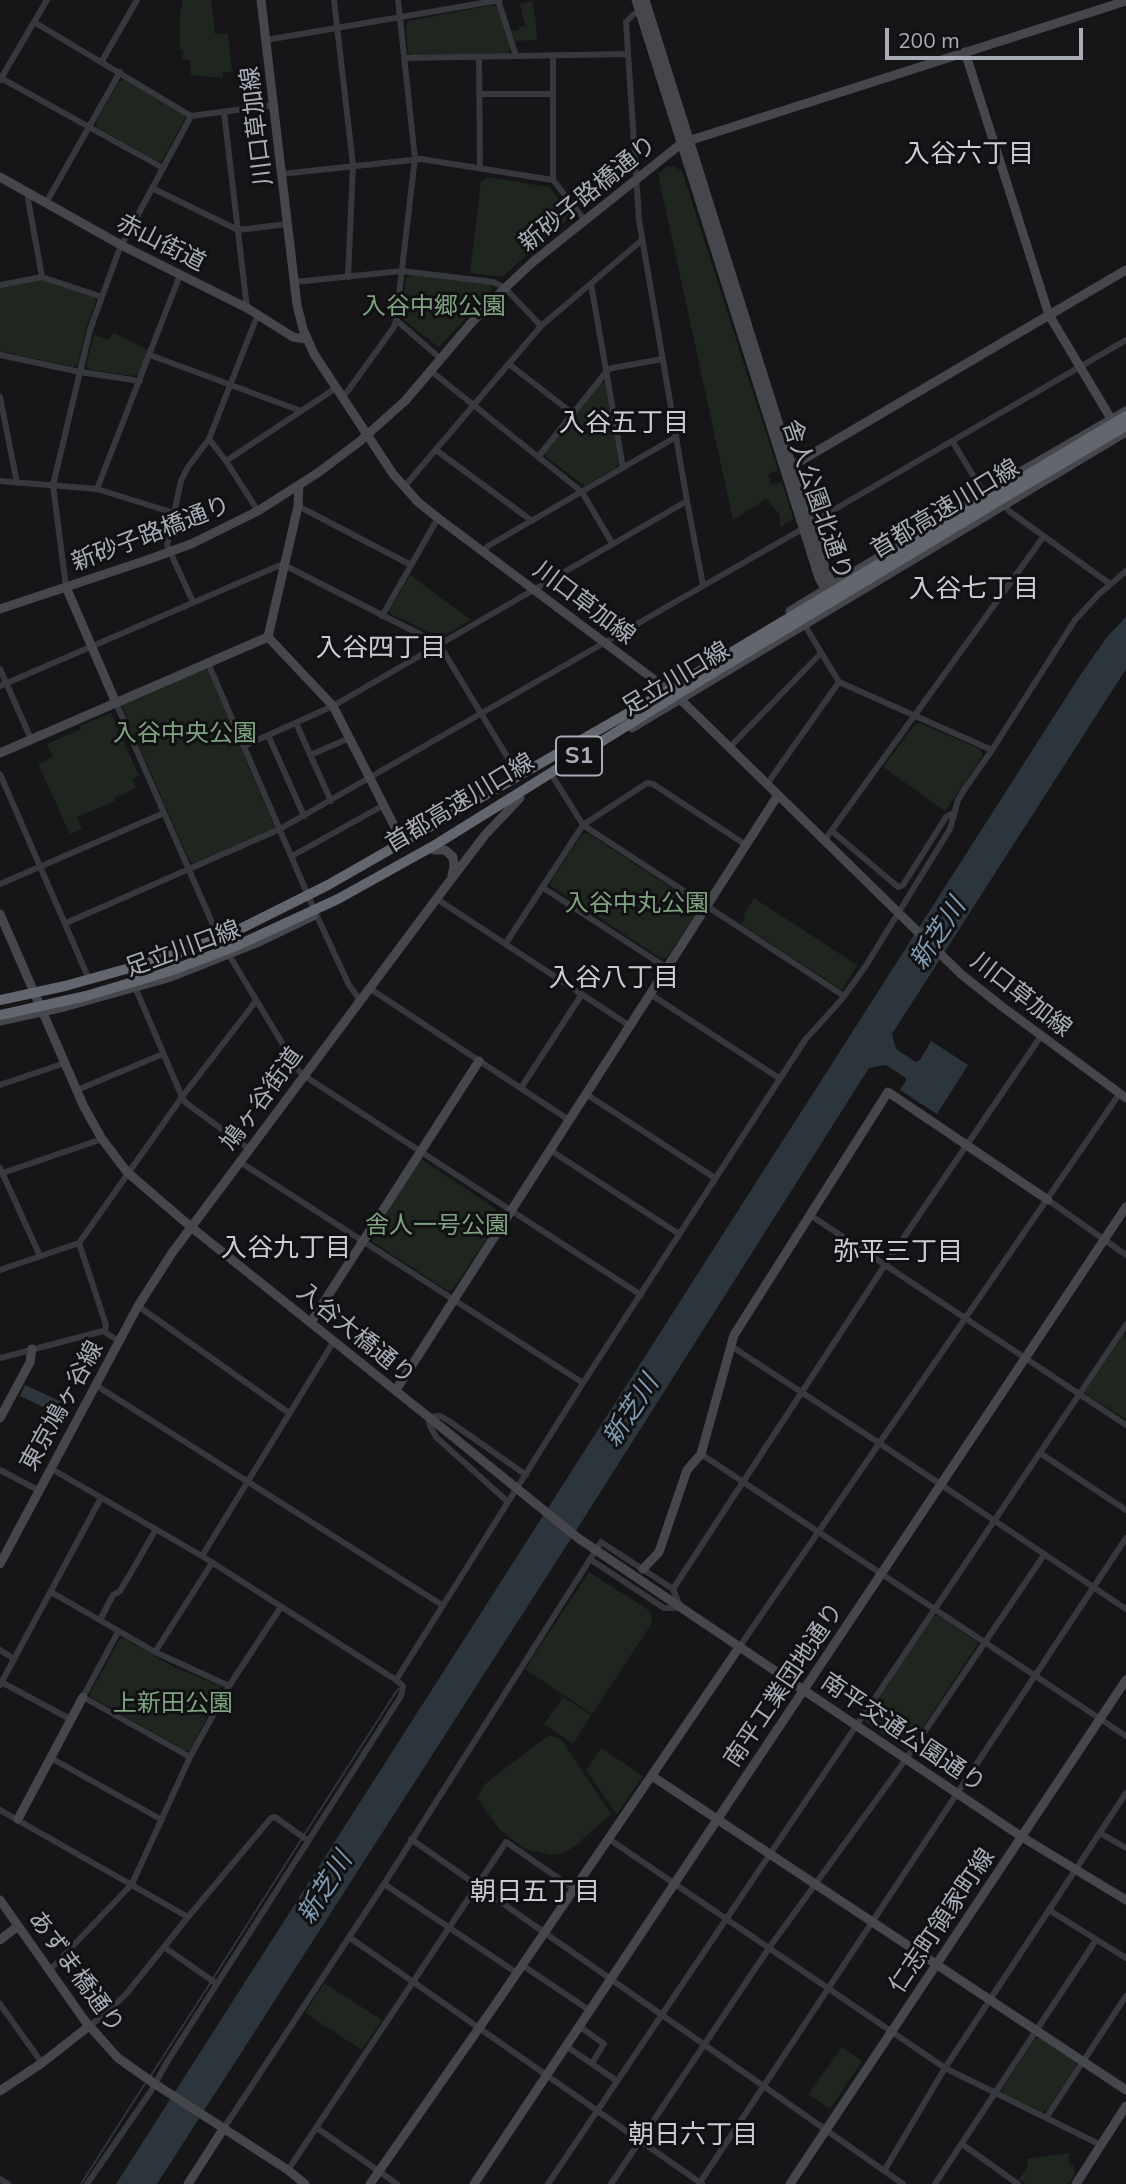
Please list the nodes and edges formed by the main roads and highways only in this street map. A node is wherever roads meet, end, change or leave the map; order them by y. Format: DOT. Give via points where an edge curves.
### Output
graph roads {
  1 [pos="1126,416"];
  2 [pos="1124,431"];
  3 [pos="230,934"];
  4 [pos="0,998"];
  5 [pos="0,1016"];
  1 -- 3 [label="highway, 首都高速川口線 / S1, bridge" via="665,692 328,885"];
  2 -- 5 [label="highway, 首都高速川口線 / S1, bridge" via="1016,491 435,845 338,899 170,971"];
  3 -- 4 [label="highway, 首都高速川口線 / S1, bridge" via="109,975"];
  3 -- 5 [label="highway, bridge" via="331,890 539,773 409,854 299,913 125,980"];
}
